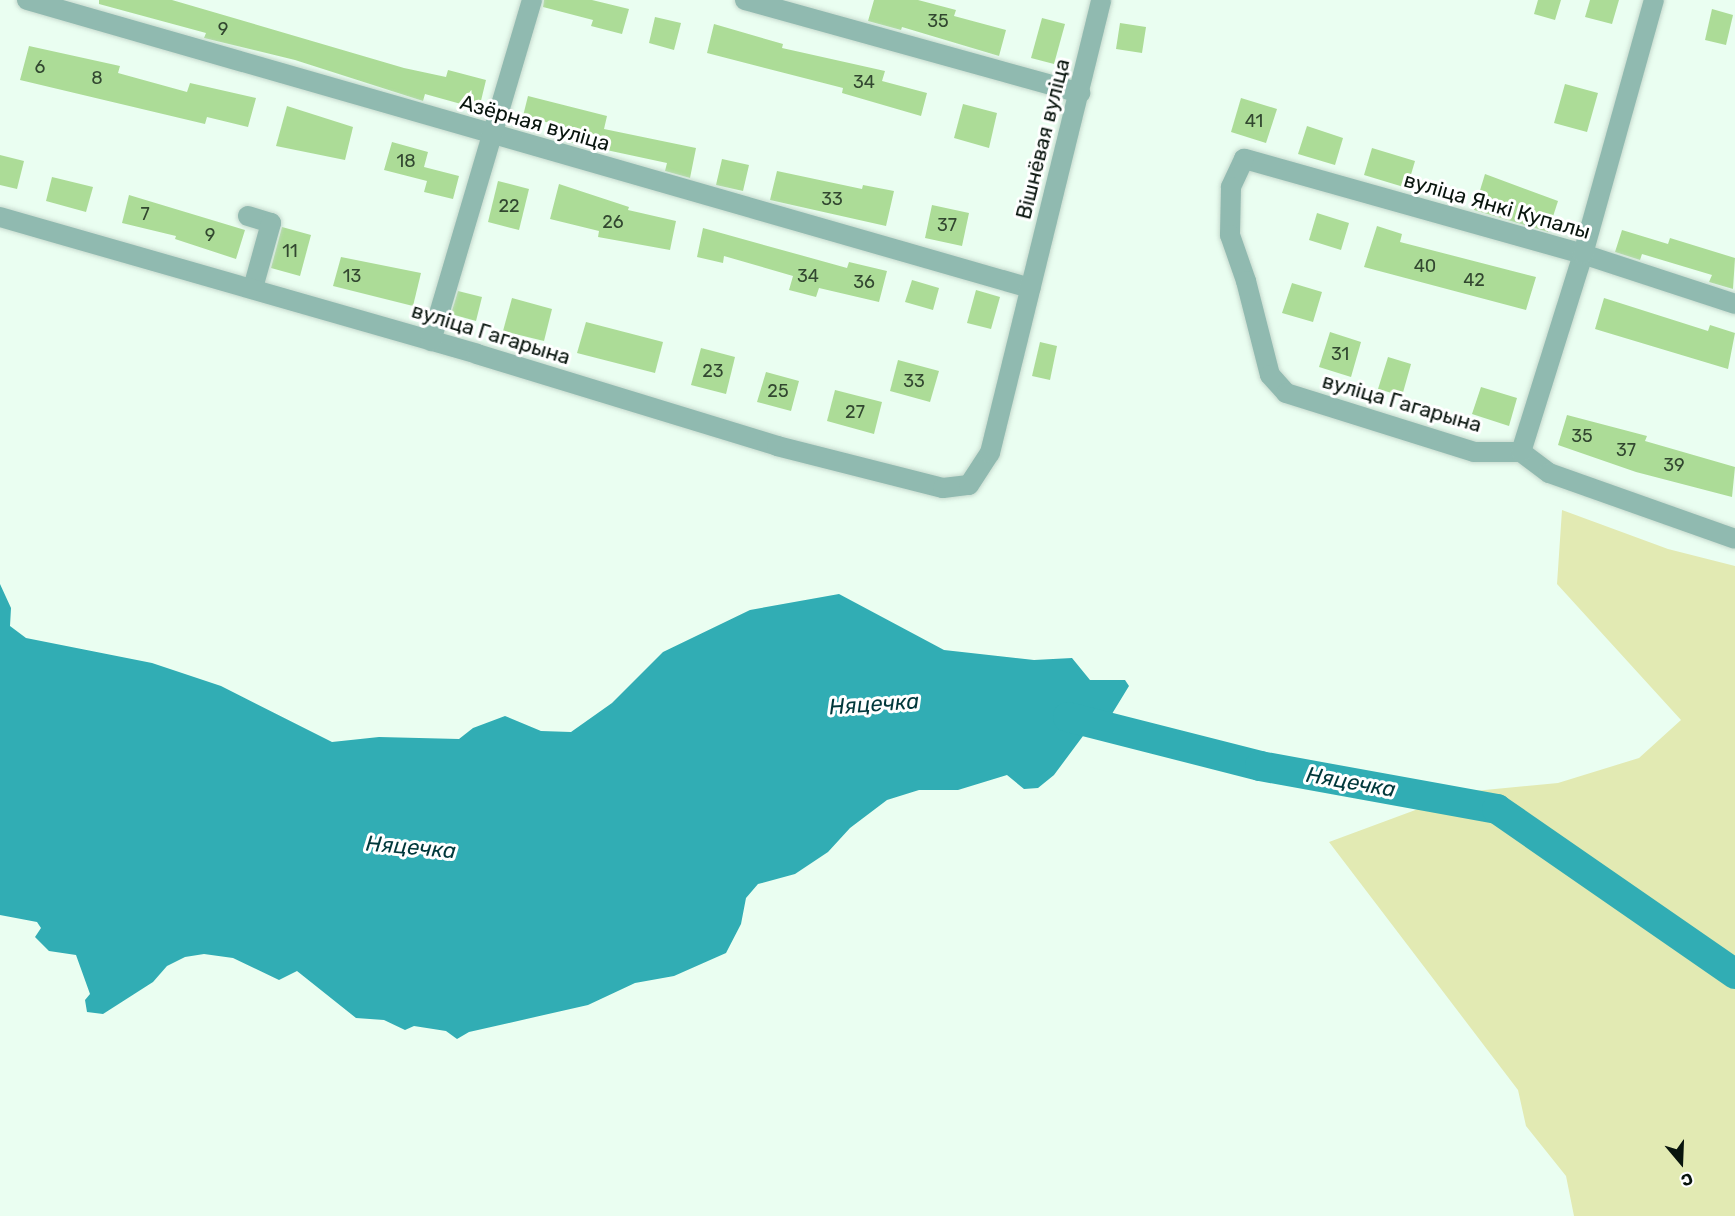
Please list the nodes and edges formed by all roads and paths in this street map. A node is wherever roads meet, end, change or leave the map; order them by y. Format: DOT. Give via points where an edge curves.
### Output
graph roads {
  1 [pos="27,0"];
  2 [pos="532,0"];
  3 [pos="744,0"];
  4 [pos="1101,0"];
  5 [pos="1654,0"];
  6 [pos="1080,93"];
  7 [pos="491,136"];
  8 [pos="1244,159"];
  9 [pos="248,216"];
  10 [pos="0,217"];
  11 [pos="1583,255"];
  12 [pos="253,288"];
  13 [pos="1030,288"];
  14 [pos="1735,304"];
  15 [pos="431,341"];
  16 [pos="1521,452"];
  17 [pos="969,485"];
  18 [pos="1735,539"];
  1 -- 7 [label="street, Азёрная вуліца"];
  2 -- 7 [label="street"];
  3 -- 6 [label="street"];
  4 -- 6 [label="street, Вішнёвая вуліца"];
  5 -- 11 [label="street"];
  6 -- 13 [label="street, Вішнёвая вуліца"];
  7 -- 13 [label="street, Азёрная вуліца"];
  7 -- 15 [label="street"];
  8 -- 11 [label="street, вуліца Янкі Купалы"];
  8 -- 16 [label="street, вуліца Гагарына" via="1231,187 1230,235 1270,375 1286,393 1474,452"];
  9 -- 12 [label="street" via="271,223"];
  10 -- 12 [label="street, вуліца Гагарына"];
  11 -- 14 [label="street, вуліца Янкі Купалы"];
  11 -- 16 [label="street"];
  12 -- 15 [label="street, вуліца Гагарына"];
  13 -- 17 [label="street, Вішнёвая вуліца" via="990,453"];
  15 -- 17 [label="street, вуліца Гагарына" via="777,446 943,488"];
  16 -- 18 [label="street" via="1549,473"];
}
